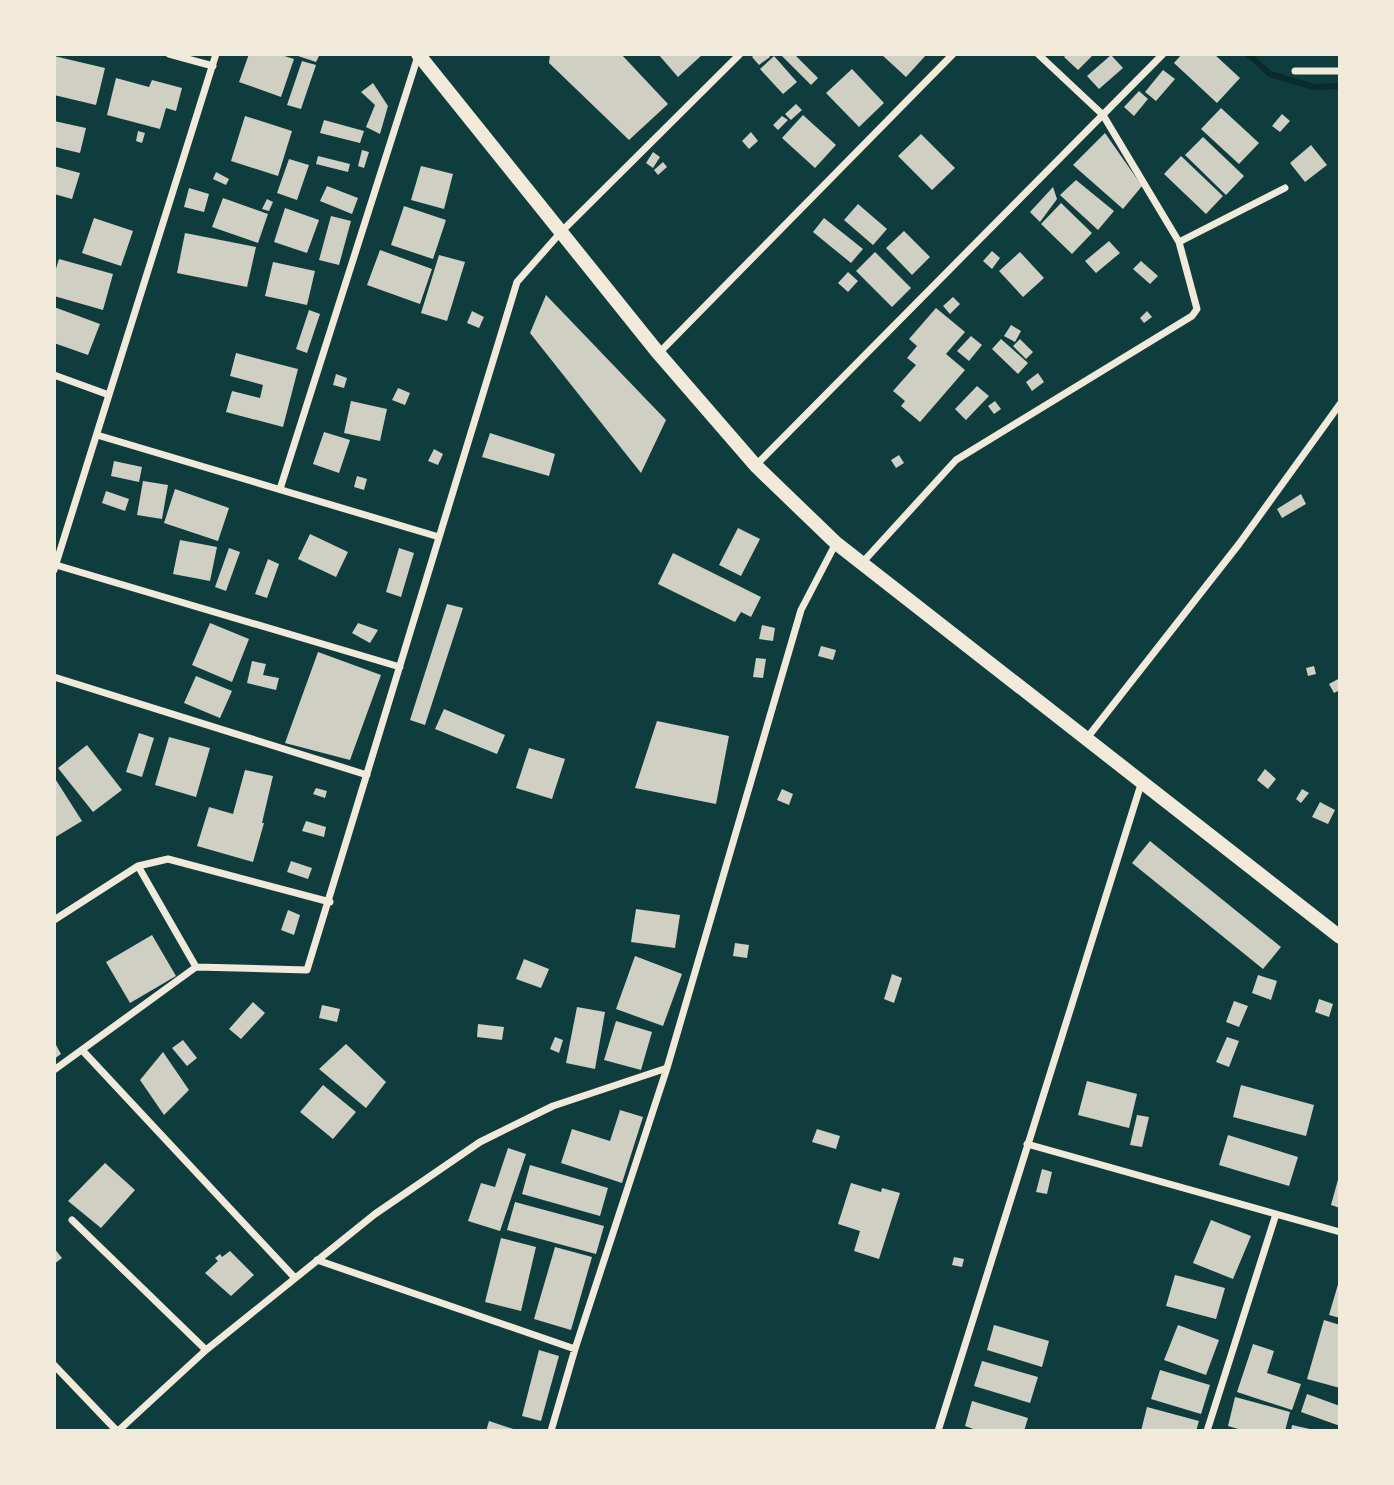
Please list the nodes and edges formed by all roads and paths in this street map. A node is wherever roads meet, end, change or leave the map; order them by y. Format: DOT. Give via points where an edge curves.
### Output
graph roads {
  1 [pos="169,54"];
  2 [pos="216,54"];
  3 [pos="418,54"];
  4 [pos="740,54"];
  5 [pos="953,54"];
  6 [pos="1038,54"];
  7 [pos="1163,54"];
  8 [pos="213,65"];
  9 [pos="1294,71"];
  10 [pos="1340,71"];
  11 [pos="1103,115"];
  12 [pos="1285,188"];
  13 [pos="561,232"];
  14 [pos="1179,243"];
  15 [pos="659,354"];
  16 [pos="54,375"];
  17 [pos="109,395"];
  18 [pos="1340,404"];
  19 [pos="97,435"];
  20 [pos="756,466"];
  21 [pos="280,489"];
  22 [pos="439,537"];
  23 [pos="836,543"];
  24 [pos="862,563"];
  25 [pos="55,567"];
  26 [pos="400,667"];
  27 [pos="54,677"];
  28 [pos="1087,738"];
  29 [pos="367,775"];
  30 [pos="1142,780"];
  31 [pos="138,866"];
  32 [pos="330,902"];
  33 [pos="54,920"];
  34 [pos="1340,937"];
  35 [pos="196,967"];
  36 [pos="82,1050"];
  37 [pos="667,1068"];
  38 [pos="54,1070"];
  39 [pos="1027,1144"];
  40 [pos="1276,1214"];
  41 [pos="72,1220"];
  42 [pos="1340,1232"];
  43 [pos="317,1260"];
  44 [pos="295,1278"];
  45 [pos="575,1349"];
  46 [pos="206,1350"];
  47 [pos="54,1365"];
  48 [pos="118,1431"];
  49 [pos="551,1431"];
  50 [pos="938,1431"];
  51 [pos="1207,1431"];
  1 -- 8 [label="street"];
  2 -- 8 [label="street"];
  3 -- 13 [label="main road"];
  3 -- 21 [label="street"];
  4 -- 13 [label="street"];
  5 -- 15 [label="street"];
  6 -- 11 [label="street"];
  7 -- 11 [label="street"];
  8 -- 17 [label="street"];
  9 -- 10 [label="street"];
  11 -- 14 [label="street"];
  11 -- 20 [label="street"];
  12 -- 14 [label="street"];
  13 -- 15 [label="main road"];
  13 -- 22 [label="street" via="517,282"];
  14 -- 24 [label="street" via="1197,309 1192,316 956,460"];
  15 -- 20 [label="main road"];
  16 -- 17 [label="street"];
  17 -- 19 [label="street"];
  18 -- 28 [label="street" via="1239,544"];
  19 -- 21 [label="street"];
  19 -- 25 [label="street"];
  20 -- 23 [label="main road"];
  21 -- 22 [label="street"];
  22 -- 26 [label="street"];
  23 -- 24 [label="main road"];
  23 -- 37 [label="street" via="801,610"];
  24 -- 28 [label="main road"];
  25 -- 26 [label="street"];
  26 -- 29 [label="street"];
  27 -- 29 [label="street"];
  28 -- 30 [label="main road"];
  29 -- 32 [label="street"];
  30 -- 34 [label="main road"];
  30 -- 39 [label="street"];
  31 -- 32 [label="street" via="168,859"];
  31 -- 33 [label="street"];
  31 -- 35 [label="street"];
  32 -- 35 [label="street" via="307,970"];
  35 -- 36 [label="street"];
  36 -- 38 [label="street"];
  36 -- 44 [label="street"];
  37 -- 43 [label="street" via="553,1107 480,1142 375,1213"];
  37 -- 45 [label="street"];
  39 -- 40 [label="street"];
  39 -- 50 [label="street"];
  40 -- 42 [label="street"];
  40 -- 51 [label="street"];
  41 -- 46 [label="street"];
  43 -- 44 [label="street"];
  43 -- 45 [label="street"];
  44 -- 46 [label="street"];
  45 -- 49 [label="street"];
  46 -- 48 [label="street"];
  47 -- 48 [label="street"];
}
